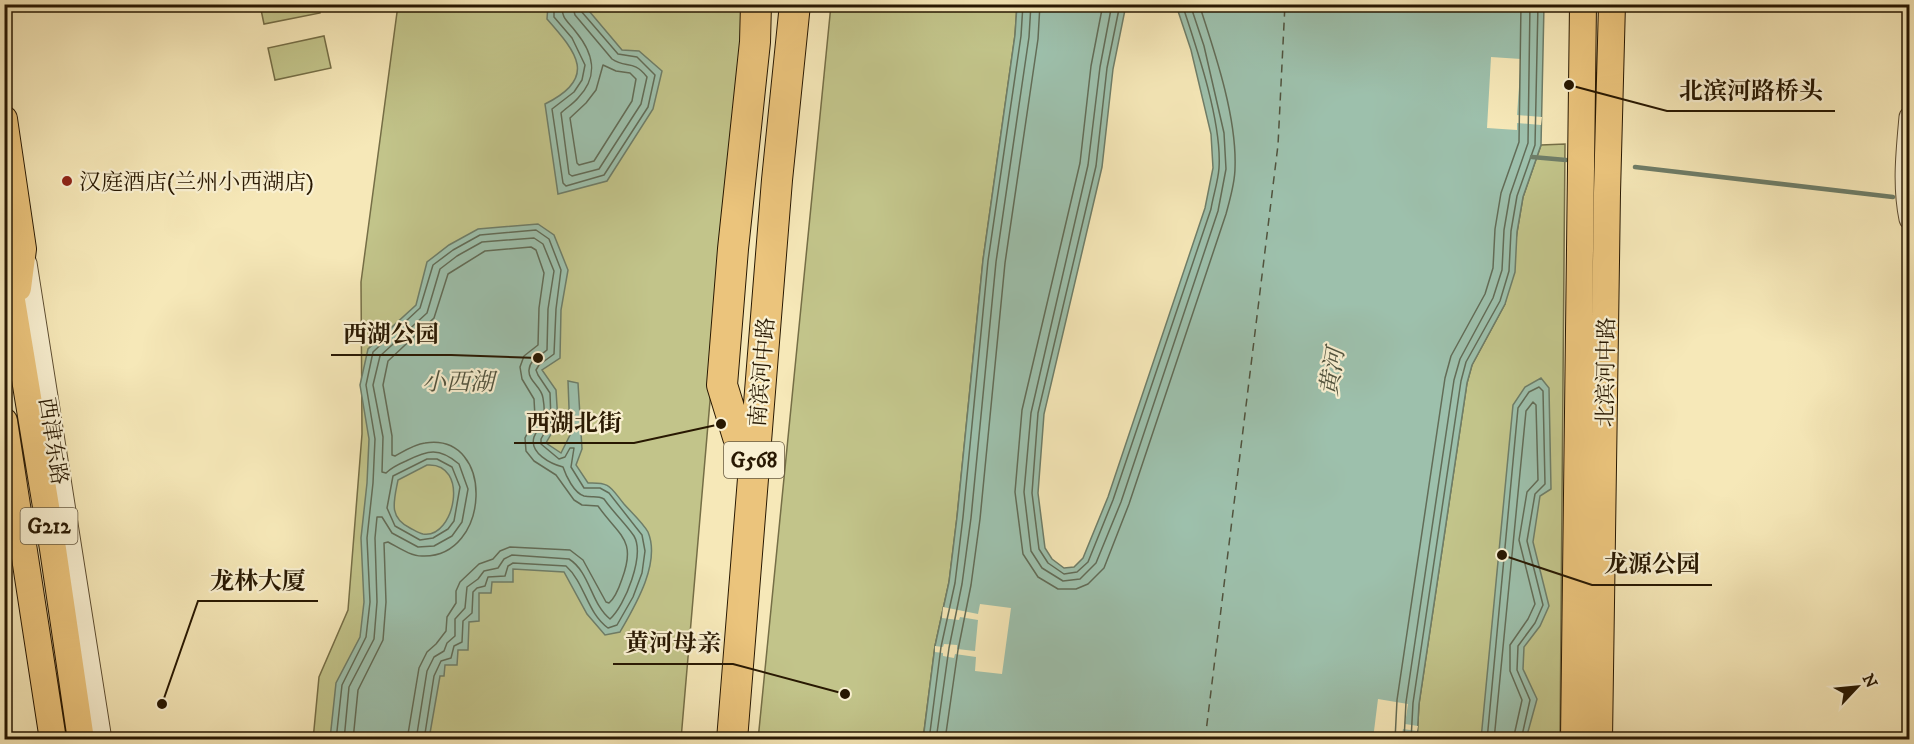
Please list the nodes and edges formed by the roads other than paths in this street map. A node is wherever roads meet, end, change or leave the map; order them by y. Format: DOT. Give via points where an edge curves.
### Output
graph roads {
  1 [pos="756,4"];
  2 [pos="774,4"];
  3 [pos="795,4"];
  4 [pos="813,4"];
  5 [pos="1583,4"];
  6 [pos="1612,4"];
  7 [pos="1910,117"];
  8 [pos="4,119"];
  9 [pos="777,180"];
  10 [pos="1910,219"];
  11 [pos="14,250"];
  12 [pos="4,422"];
  13 [pos="738,437"];
  14 [pos="53,740"];
  15 [pos="81,740"];
  16 [pos="101,740"];
  17 [pos="712,740"];
  18 [pos="732,740"];
  19 [pos="1575,740"];
  20 [pos="1599,740"];
  1 -- 13 [label="highway" via="722,385"];
  2 -- 13 [label="highway, 南滨河中路 / G568"];
  3 -- 9 [label="highway, 南滨河中路 / G568"];
  4 -- 9 [label="highway" via="794,156"];
  5 -- 19 [label="main road, 北滨河中路"];
  6 -- 20 [label="main road, 北滨河中路"];
  7 -- 10 [label="street" via="1906,189"];
  8 -- 11 [label="main road, 西津东路"];
  9 -- 18 [label="highway, 南滨河中路 / G568"];
  11 -- 15 [label="main road, 西津东路 / G212" via="14,312"];
  11 -- 16 [label="street, 西津东路"];
  12 -- 14 [label="main road, 西津东路 / G212"];
  13 -- 17 [label="highway, 南滨河中路 / G568"];
}
